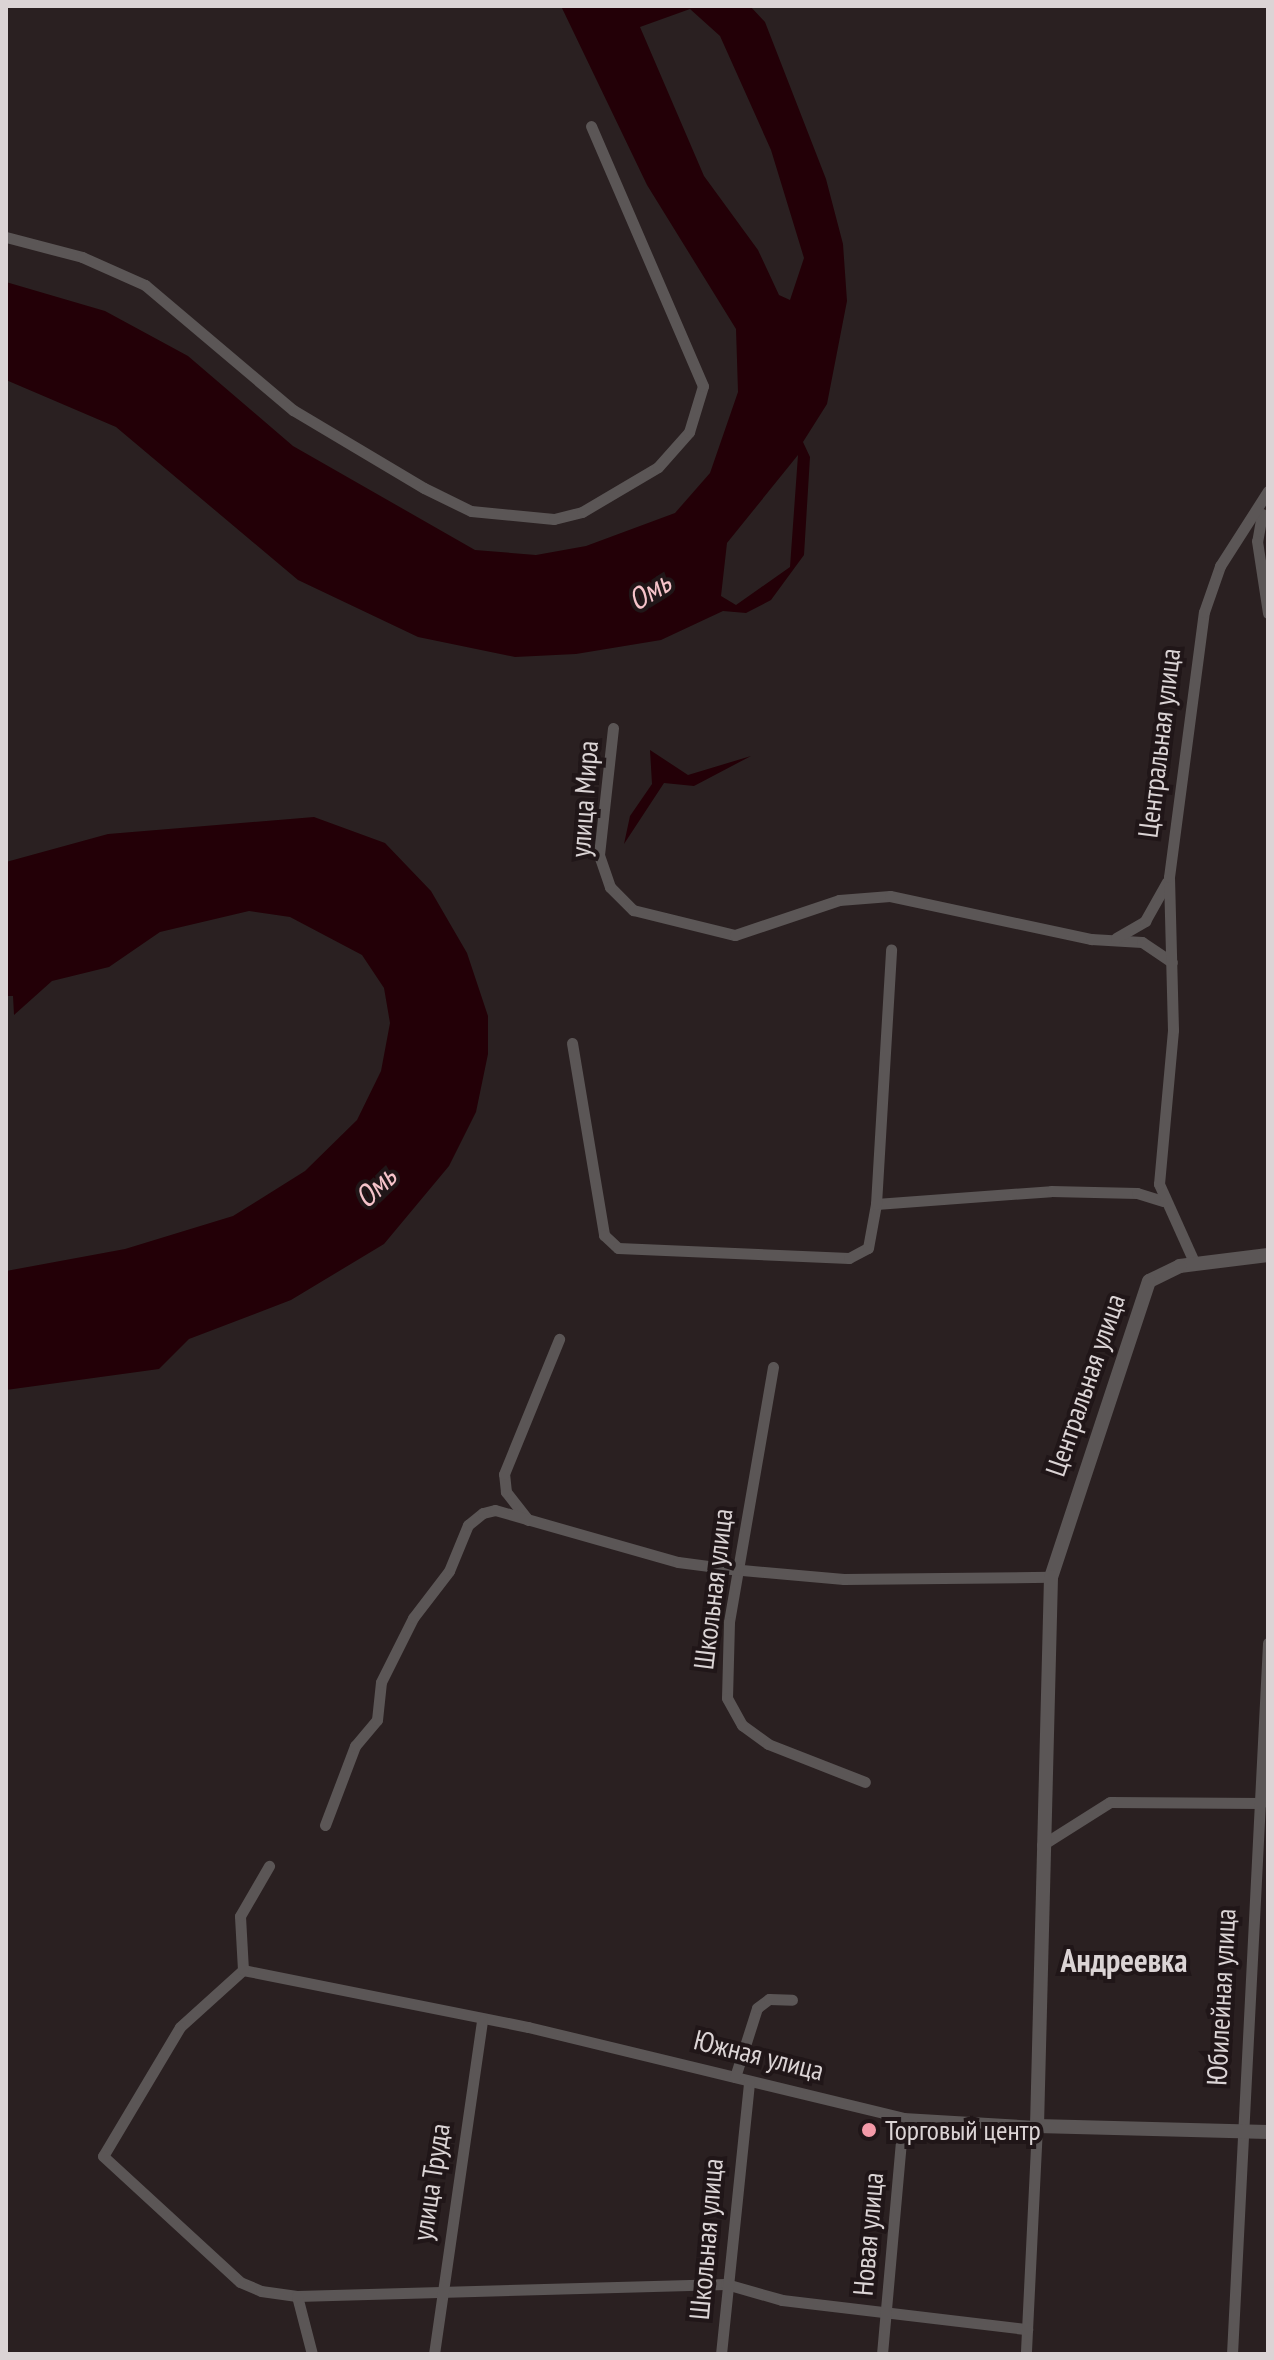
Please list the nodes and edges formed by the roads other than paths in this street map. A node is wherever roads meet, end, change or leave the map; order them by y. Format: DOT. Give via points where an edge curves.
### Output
graph roads {
  1 [pos="591,126"];
  2 [pos="6,237"];
  3 [pos="1267,495"];
  4 [pos="1234,549"];
  5 [pos="1265,558"];
  6 [pos="1268,613"];
  7 [pos="613,728"];
  8 [pos="1169,877"];
  9 [pos="1110,941"];
  10 [pos="891,949"];
  11 [pos="1172,962"];
  12 [pos="572,1043"];
  13 [pos="1163,1201"];
  14 [pos="876,1204"];
  15 [pos="1268,1255"];
  16 [pos="1195,1264"];
  17 [pos="559,1339"];
  18 [pos="773,1367"];
  19 [pos="529,1520"];
  20 [pos="739,1568"];
  21 [pos="1051,1577"];
  22 [pos="1268,1643"];
  23 [pos="865,1782"];
  24 [pos="1261,1803"];
  25 [pos="325,1825"];
  26 [pos="1042,1845"];
  27 [pos="269,1866"];
  28 [pos="243,1970"];
  29 [pos="792,2000"];
  30 [pos="482,2019"];
  31 [pos="735,2077"];
  32 [pos="749,2082"];
  33 [pos="903,2118"];
  34 [pos="1037,2126"];
  35 [pos="1239,2131"];
  36 [pos="1268,2132"];
  37 [pos="726,2284"];
  38 [pos="438,2291"];
  39 [pos="297,2296"];
  40 [pos="885,2314"];
  41 [pos="1027,2329"];
  42 [pos="312,2354"];
  43 [pos="434,2354"];
  44 [pos="721,2354"];
  45 [pos="882,2354"];
  46 [pos="1026,2354"];
  47 [pos="1232,2354"];
  1 -- 2 [label="street" via="703,386 689,432 658,467 582,512 554,519 471,511 424,488 293,410 145,285 82,257"];
  3 -- 4 [label="street, Центральная улица"];
  3 -- 5 [label="street"];
  4 -- 5 [label="street"];
  4 -- 8 [label="street, Центральная улица" via="1214,576 1191,667"];
  5 -- 6 [label="street"];
  7 -- 9 [label="street, улица Мира" via="599,855 610,887 633,910 735,935 839,900 890,896"];
  8 -- 9 [label="street" via="1145,921"];
  8 -- 11 [label="street, Центральная улица"];
  9 -- 11 [label="street" via="1150,944"];
  10 -- 14 [label="street"];
  11 -- 13 [label="street, Центральная улица"];
  12 -- 14 [label="street" via="604,1235 644,1255 849,1258 868,1248"];
  13 -- 14 [label="street" via="1137,1193 1051,1191"];
  13 -- 16 [label="street, Центральная улица"];
  15 -- 16 [label="street"];
  16 -- 21 [label="street, Центральная улица" via="1159,1274 1143,1292"];
  17 -- 19 [label="street" via="504,1474 506,1492"];
  18 -- 20 [label="street, Школьная улица"];
  19 -- 20 [label="street" via="678,1562"];
  19 -- 25 [label="street" via="495,1510 468,1525 449,1571 413,1618 378,1691 377,1720 355,1746"];
  20 -- 21 [label="street" via="844,1579"];
  20 -- 23 [label="street, Школьная улица" via="724,1661 730,1709 768,1744"];
  21 -- 26 [label="street, Центральная улица"];
  22 -- 24 [label="street, Юбилейная улица"];
  24 -- 26 [label="street" via="1110,1802"];
  24 -- 35 [label="street, Юбилейная улица"];
  26 -- 34 [label="street, Центральная улица"];
  27 -- 28 [label="street" via="240,1916"];
  28 -- 30 [label="street, Южная улица"];
  28 -- 39 [label="street" via="180,2027 103,2156 240,2282"];
  29 -- 31 [label="street" via="769,1999 757,2008"];
  30 -- 31 [label="street, Южная улица"];
  30 -- 38 [label="street, улица Труда"];
  31 -- 32 [label="street, Южная улица"];
  32 -- 33 [label="street, Южная улица"];
  32 -- 37 [label="street, Школьная улица"];
  33 -- 34 [label="street, Южная улица"];
  33 -- 40 [label="street, Новая улица"];
  34 -- 35 [label="street, Южная улица"];
  34 -- 41 [label="street, Центральная улица"];
  35 -- 36 [label="street, Южная улица"];
  35 -- 47 [label="street, Юбилейная улица"];
  37 -- 38 [label="street"];
  37 -- 40 [label="street" via="782,2300"];
  37 -- 44 [label="street, Школьная улица"];
  38 -- 39 [label="street"];
  38 -- 43 [label="street, улица Труда"];
  39 -- 42 [label="street"];
  40 -- 41 [label="street"];
  40 -- 45 [label="street, Новая улица"];
  41 -- 46 [label="street, Центральная улица"];
}
